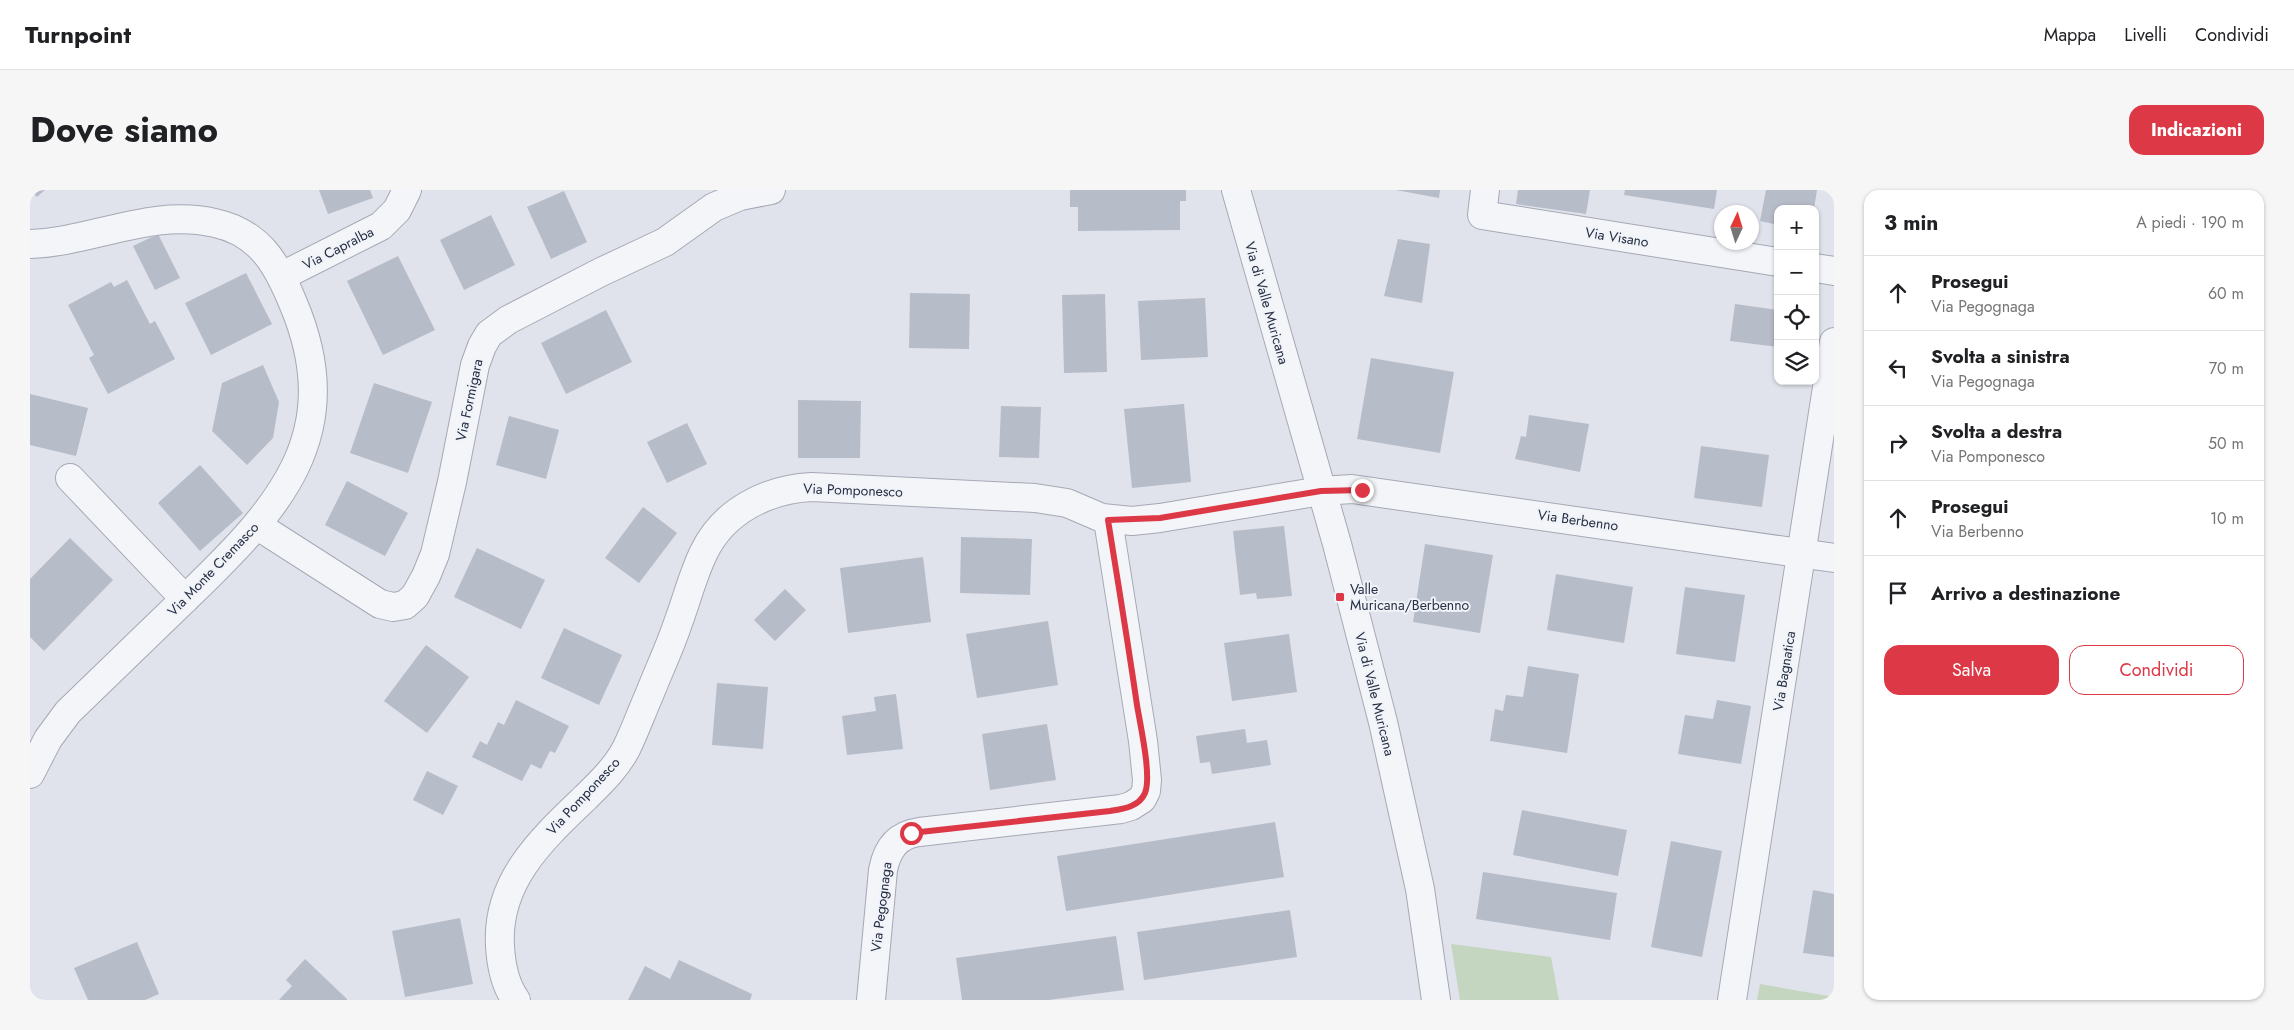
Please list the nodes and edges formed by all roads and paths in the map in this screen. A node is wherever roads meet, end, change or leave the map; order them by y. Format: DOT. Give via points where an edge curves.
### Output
graph roads {
  1 [pos="407,190"];
  2 [pos="771,190"];
  3 [pos="1236,190"];
  4 [pos="1486,190"];
  5 [pos="30,244"];
  6 [pos="1774,261"];
  7 [pos="1819,269"];
  8 [pos="1834,271"];
  9 [pos="282,276"];
  10 [pos="1834,342"];
  11 [pos="70,478"];
  12 [pos="1321,491"];
  13 [pos="1108,520"];
  14 [pos="258,526"];
  15 [pos="1803,553"];
  16 [pos="1834,558"];
  17 [pos="185,600"];
  18 [pos="30,774"];
  19 [pos="516,1000"];
  20 [pos="871,1000"];
  21 [pos="1436,1000"];
  22 [pos="1732,1000"];
  1 -- 9 [label="street, Via Capralba" via="397,210 381,226"];
  2 -- 14 [label="street, Via Formigara" via="740,196 714,207 665,242 508,320 489,334 482,346 470,388 435,554 420,589 406,605 380,604"];
  3 -- 12 [label="street, Via di Valle Muricana"];
  4 -- 6 [label="street, Via Visano" via="1482,215"];
  5 -- 9 [label="street, Via Monte Cremasco" via="142,223 198,220 233,228 250,238 264,250"];
  7 -- 8 [label="street"];
  9 -- 14 [label="street, Via Monte Cremasco" via="306,340 313,402 310,429 300,459"];
  10 -- 15 [label="street, Via Bagnatica"];
  11 -- 17 [label="street"];
  12 -- 13 [label="street, Via Pomponesco" via="1160,518"];
  12 -- 15 [label="street, Via Berbenno" via="1362,490"];
  12 -- 21 [label="street, Via di Valle Muricana" via="1383,722 1420,889"];
  13 -- 19 [label="street, Via Pomponesco" via="1067,503 1048,499 812,487 770,494 745,507 717,532 704,551 678,625 626,749 599,784 529,856 510,887 502,911 500,941 504,971"];
  13 -- 20 [label="street, Via Pegognaga" via="1143,741 1147,780 1144,794 1137,803 1121,809 911,833 898,840 888,853 883,870"];
  14 -- 17 [label="street, Via Monte Cremasco"];
  15 -- 16 [label="street, Via Berbenno"];
  15 -- 22 [label="street, Via Bagnatica"];
  17 -- 18 [label="street, Via Monte Cremasco" via="68,712 48,739"];
}
